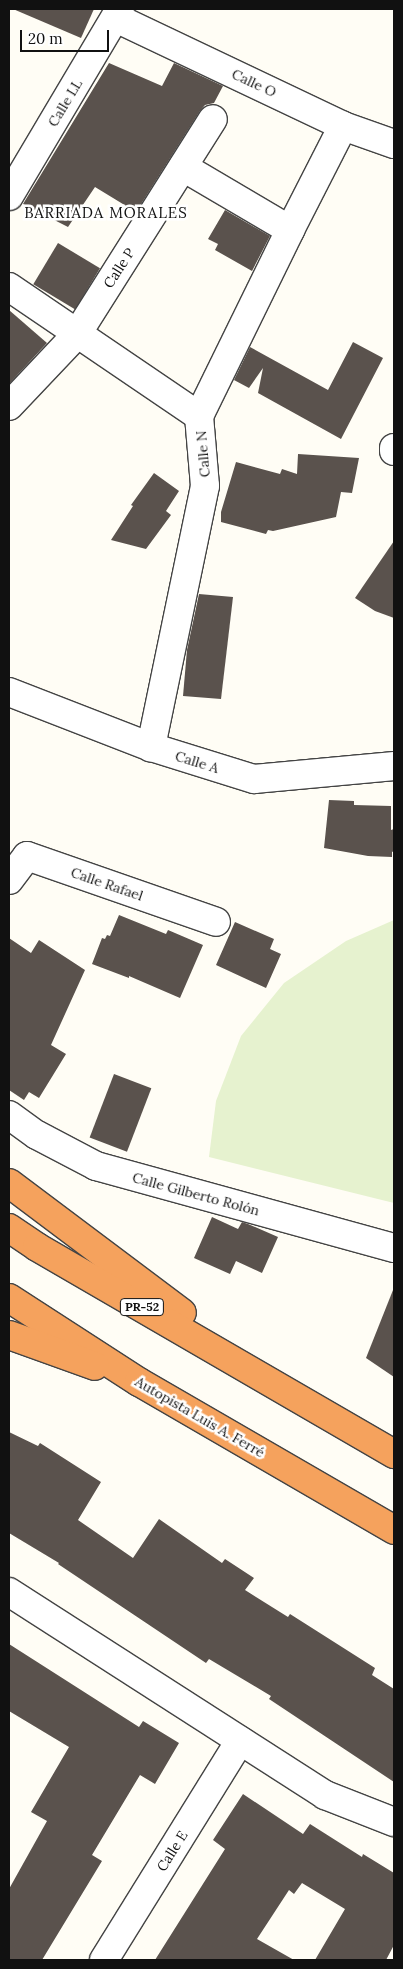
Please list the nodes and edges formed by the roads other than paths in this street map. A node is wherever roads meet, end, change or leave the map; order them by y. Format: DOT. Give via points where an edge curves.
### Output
graph roads {
  1 [pos="118,13"];
  2 [pos="214,119"];
  3 [pos="343,126"];
  4 [pos="394,144"];
  5 [pos="184,167"];
  6 [pos="9,196"];
  7 [pos="290,230"];
  8 [pos="9,287"];
  9 [pos="77,334"];
  10 [pos="9,406"];
  11 [pos="199,416"];
  12 [pos="9,692"];
  13 [pos="151,747"];
  14 [pos="394,766"];
  15 [pos="9,880"];
  16 [pos="216,922"];
  17 [pos="9,1115"];
  18 [pos="9,1183"];
  19 [pos="9,1228"];
  20 [pos="394,1248"];
  21 [pos="9,1298"];
  22 [pos="9,1335"];
  23 [pos="139,1382"];
  24 [pos="277,1384"];
  25 [pos="394,1454"];
  26 [pos="394,1530"];
  27 [pos="9,1592"];
  28 [pos="240,1741"];
  29 [pos="394,1822"];
  30 [pos="104,1960"];
  1 -- 3 [label="street, Calle O"];
  1 -- 6 [label="street, Calle LL"];
  2 -- 5 [label="street, Calle P"];
  3 -- 4 [label="street, Calle O"];
  3 -- 7 [label="street"];
  5 -- 7 [label="street"];
  5 -- 9 [label="street, Calle P"];
  7 -- 11 [label="street"];
  8 -- 9 [label="street, Calle N"];
  9 -- 10 [label="street, Calle P"];
  9 -- 11 [label="street, Calle N"];
  11 -- 13 [label="street, Calle N" via="206,486"];
  12 -- 13 [label="street, Calle A"];
  13 -- 14 [label="street, Calle A" via="254,780"];
  15 -- 16 [label="street, Calle Rafael" via="27,856"];
  17 -- 20 [label="street, Calle Gilberto Rolón" via="37,1135 96,1166"];
  18 -- 24 [label="highway"];
  19 -- 24 [label="highway, PR-52"];
  21 -- 23 [label="highway, Autopista Luis A. Ferré"];
  22 -- 23 [label="highway"];
  23 -- 26 [label="highway, Autopista Luis A. Ferré"];
  24 -- 25 [label="highway, PR-52"];
  27 -- 28 [label="street"];
  28 -- 29 [label="street" via="325,1795"];
  28 -- 30 [label="street, Calle E"];
}
